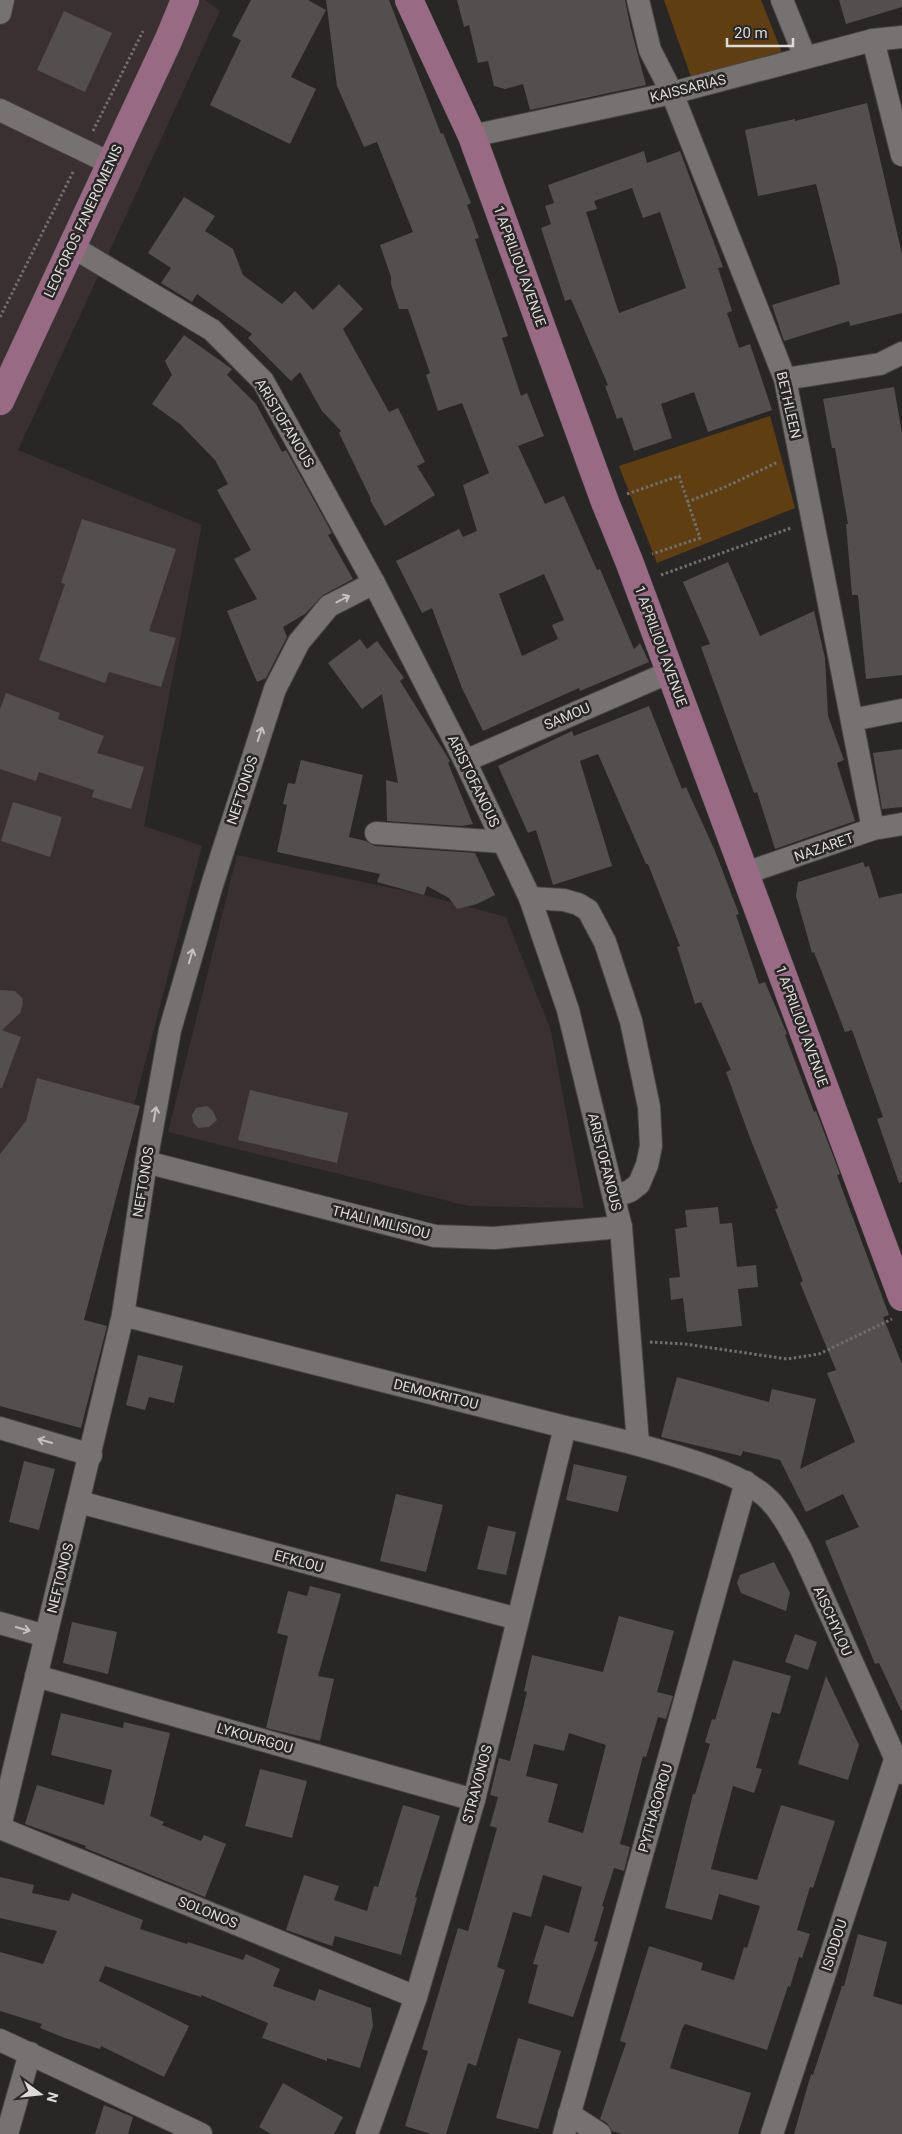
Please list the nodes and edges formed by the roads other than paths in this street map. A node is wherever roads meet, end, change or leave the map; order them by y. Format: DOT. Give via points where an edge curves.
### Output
graph roads {
  1 [pos="2,0"];
  2 [pos="185,0"];
  3 [pos="202,0"];
  4 [pos="409,0"];
  5 [pos="638,0"];
  6 [pos="782,0"];
  7 [pos="0,13"];
  8 [pos="902,37"];
  9 [pos="873,40"];
  10 [pos="168,41"];
  11 [pos="805,58"];
  12 [pos="672,94"];
  13 [pos="0,110"];
  14 [pos="472,136"];
  15 [pos="902,155"];
  16 [pos="110,163"];
  17 [pos="71,246"];
  18 [pos="902,353"];
  19 [pos="785,379"];
  20 [pos="0,401"];
  21 [pos="374,583"];
  22 [pos="670,672"];
  23 [pos="902,710"];
  24 [pos="852,720"];
  25 [pos="465,761"];
  26 [pos="902,824"];
  27 [pos="873,830"];
  28 [pos="376,832"];
  29 [pos="503,842"];
  30 [pos="746,874"];
  31 [pos="530,898"];
  32 [pos="146,1162"];
  33 [pos="614,1197"];
  34 [pos="621,1227"];
  35 [pos="898,1308"];
  36 [pos="123,1315"];
  37 [pos="565,1427"];
  38 [pos="0,1428"];
  39 [pos="638,1443"];
  40 [pos="91,1455"];
  41 [pos="746,1482"];
  42 [pos="79,1502"];
  43 [pos="518,1620"];
  44 [pos="0,1623"];
  45 [pos="46,1636"];
  46 [pos="36,1676"];
  47 [pos="899,1765"];
  48 [pos="474,1800"];
  49 [pos="0,1828"];
  50 [pos="416,1997"];
  51 [pos="0,2040"];
  52 [pos="30,2053"];
  53 [pos="566,2124"];
  54 [pos="7,2134"];
  55 [pos="201,2134"];
  56 [pos="367,2134"];
  57 [pos="600,2134"];
  58 [pos="772,2134"];
  1 -- 7 [label="street"];
  2 -- 10 [label="main road, LEOFOROS FANEROMENIS"];
  3 -- 10 [label="main road, LEOFOROS FANEROMENIS"];
  4 -- 14 [label="main road, 1 APRILIOU AVENUE"];
  5 -- 12 [label="street, BETHLEEN" via="650,50"];
  6 -- 11 [label="street"];
  8 -- 9 [label="street, KAISSARIAS"];
  9 -- 11 [label="street, KAISSARIAS"];
  9 -- 15 [label="street"];
  10 -- 16 [label="main road, LEOFOROS FANEROMENIS"];
  11 -- 12 [label="street, KAISSARIAS"];
  12 -- 14 [label="street, KAISSARIAS"];
  12 -- 19 [label="street, BETHLEEN"];
  13 -- 16 [label="street"];
  14 -- 22 [label="main road, 1 APRILIOU AVENUE"];
  16 -- 17 [label="main road, LEOFOROS FANEROMENIS"];
  17 -- 20 [label="main road, LEOFOROS FANEROMENIS"];
  17 -- 21 [label="street, ARISTOFANOUS" via="212,330 263,381"];
  18 -- 19 [label="street" via="880,364"];
  19 -- 24 [label="street, BETHLEEN"];
  21 -- 25 [label="street, ARISTOFANOUS"];
  32 -- 21 [label="street, NEFTONOS, one-way" via="170,1030 212,885 275,689 299,642 329,606"];
  22 -- 25 [label="street, SAMOU"];
  22 -- 30 [label="main road, 1 APRILIOU AVENUE"];
  23 -- 24 [label="street"];
  24 -- 27 [label="street, BETHLEEN"];
  25 -- 29 [label="street, ARISTOFANOUS"];
  26 -- 27 [label="street, NAZARET"];
  27 -- 30 [label="street, NAZARET"];
  28 -- 29 [label="street"];
  29 -- 31 [label="street, ARISTOFANOUS"];
  30 -- 35 [label="main road, 1 APRILIOU AVENUE"];
  31 -- 33 [label="street, ARISTOFANOUS" via="565,999"];
  31 -- 33 [label="street" via="564,900 588,910 605,942 631,1021 649,1107 651,1146 640,1184"];
  32 -- 34 [label="street, THALI MILISIOU" via="435,1236 494,1238"];
  32 -- 36 [label="street, NEFTONOS"];
  33 -- 34 [label="street, ARISTOFANOUS"];
  34 -- 39 [label="street, ARISTOFANOUS"];
  36 -- 37 [label="street, DEMOKRITOU"];
  36 -- 40 [label="street, NEFTONOS"];
  37 -- 39 [label="street, DEMOKRITOU"];
  37 -- 43 [label="street, STRAVONOS"];
  40 -- 38 [label="street, one-way"];
  39 -- 41 [label="street, DEMOKRITOU"];
  40 -- 42 [label="street, NEFTONOS"];
  41 -- 47 [label="street, AISCHYLOU" via="766,1497 782,1516 801,1549"];
  41 -- 53 [label="street, PYTHAGOROU"];
  42 -- 43 [label="street, EFKLOU"];
  42 -- 45 [label="street, NEFTONOS"];
  43 -- 48 [label="street, STRAVONOS"];
  44 -- 45 [label="street, one-way"];
  45 -- 46 [label="street, NEFTONOS"];
  46 -- 48 [label="street, LYKOURGOU"];
  46 -- 49 [label="street, NEFTONOS"];
  47 -- 58 [label="street, ISIODOU"];
  48 -- 50 [label="street, STRAVONOS"];
  49 -- 50 [label="street, SOLONOS"];
  50 -- 56 [label="street, STRAVONOS"];
  51 -- 52 [label="street"];
  52 -- 54 [label="street"];
  52 -- 55 [label="street"];
  53 -- 57 [label="street"];
}
